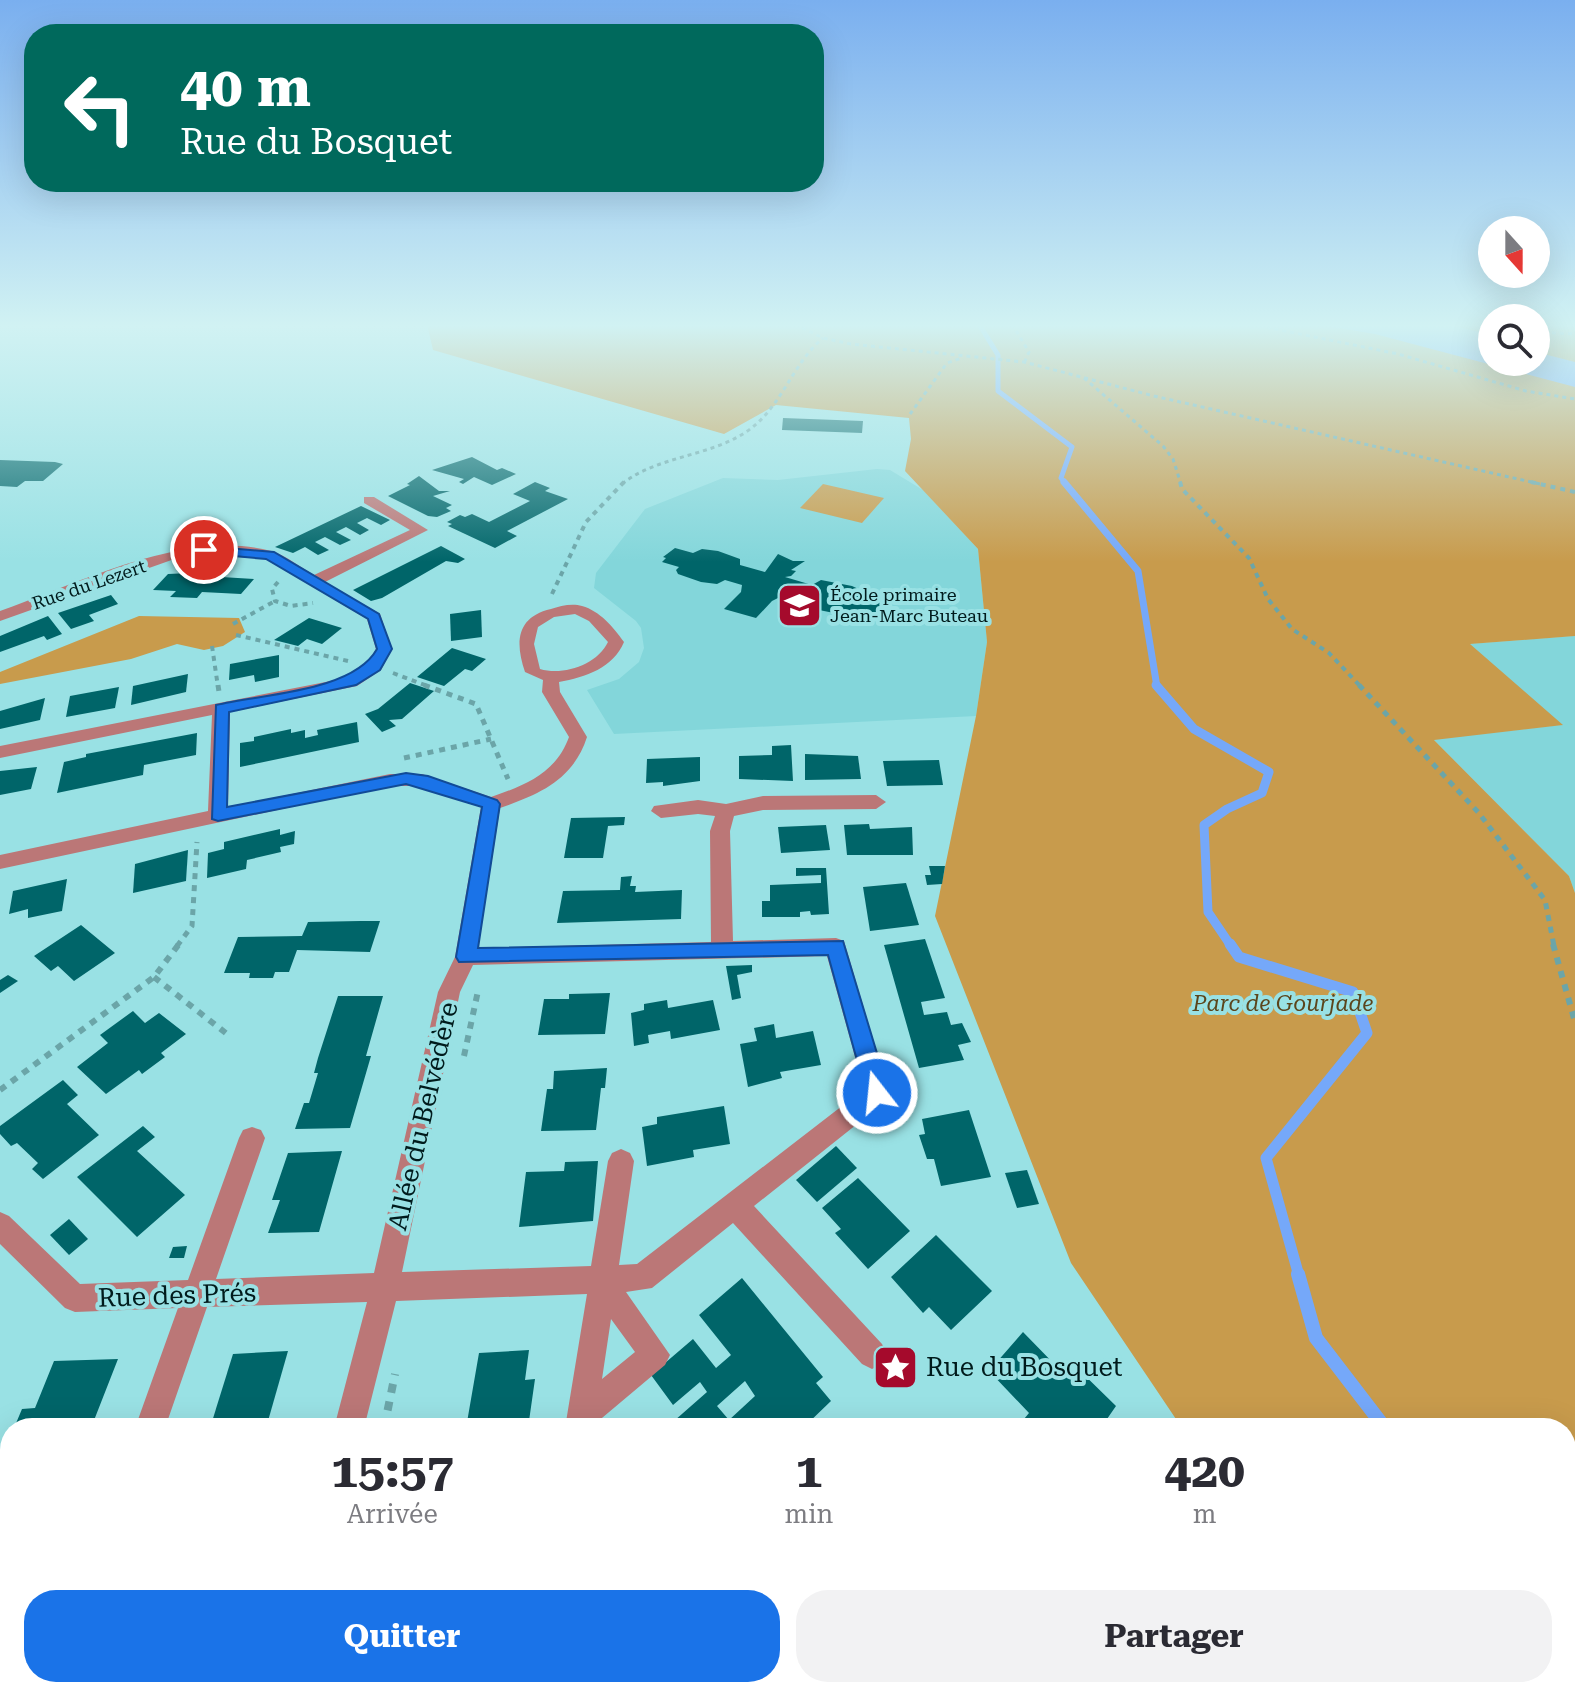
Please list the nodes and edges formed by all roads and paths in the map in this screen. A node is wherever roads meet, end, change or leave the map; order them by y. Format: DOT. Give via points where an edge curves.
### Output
graph roads {
  1 [pos="779,403"];
  2 [pos="918,403"];
  3 [pos="1113,403"];
  4 [pos="1193,403"];
  5 [pos="910,414"];
  6 [pos="1575,492"];
  7 [pos="369,500"];
  8 [pos="314,581"];
  9 [pos="275,601"];
  10 [pos="551,610"];
  11 [pos="0,616"];
  12 [pos="233,624"];
  13 [pos="236,635"];
  14 [pos="212,646"];
  15 [pos="375,666"];
  16 [pos="551,677"];
  17 [pos="221,709"];
  18 [pos="0,752"];
  19 [pos="515,795"];
  20 [pos="876,802"];
  21 [pos="491,804"];
  22 [pos="661,811"];
  23 [pos="726,811"];
  24 [pos="208,817"];
  25 [pos="0,862"];
  26 [pos="722,951"];
  27 [pos="476,956"];
  28 [pos="154,977"];
  29 [pos="1575,1022"];
  30 [pos="227,1034"];
  31 [pos="463,1061"];
  32 [pos="0,1090"];
  33 [pos="252,1138"];
  34 [pos="621,1161"];
  35 [pos="734,1204"];
  36 [pos="0,1225"];
  37 [pos="600,1281"];
  38 [pos="385,1288"];
  39 [pos="198,1295"];
  40 [pos="872,1354"];
  41 [pos="396,1372"];
  42 [pos="154,1418"];
  43 [pos="352,1418"];
  44 [pos="386,1418"];
  45 [pos="581,1418"];
  46 [pos="584,1418"];
  1 -- 10 [label="path" via="719,448 645,470 614,490 567,552"];
  2 -- 5 [label="path"];
  3 -- 29 [label="path" via="1163,446 1182,489 1249,558 1268,599 1292,629 1329,653 1478,812 1545,900"];
  4 -- 6 [label="path"];
  7 -- 8 [label="street" via="421,530"];
  8 -- 11 [label="street, Rue du Lezert" via="269,555 204,550 178,553"];
  8 -- 15 [label="street, Rue du Lezert" via="374,617 384,649"];
  9 -- 12 [label="path"];
  10 -- 16 [label="street" via="534,620 524,636 533,672"];
  10 -- 16 [label="street" via="577,609 595,618 616,642 602,663"];
  13 -- 15 [label="path"];
  14 -- 17 [label="path"];
  15 -- 17 [label="street" via="351,682"];
  15 -- 19 [label="path" via="476,704"];
  16 -- 19 [label="street" via="551,692 578,737 574,754 562,771"];
  17 -- 18 [label="street"];
  17 -- 24 [label="street"];
  19 -- 21 [label="street"];
  20 -- 23 [label="street" via="763,803"];
  21 -- 24 [label="street" via="406,779"];
  21 -- 27 [label="street, Allée du Belvédère"];
  22 -- 23 [label="street"];
  23 -- 26 [label="street" via="720,831"];
  24 -- 25 [label="street"];
  24 -- 28 [label="path" via="192,926"];
  26 -- 27 [label="street"];
  26 -- 35 [label="street" via="836,947 877,1093"];
  27 -- 31 [label="path"];
  27 -- 38 [label="street, Allée du Belvédère" via="449,992"];
  28 -- 30 [label="path"];
  28 -- 32 [label="path"];
  33 -- 39 [label="street"];
  34 -- 37 [label="street"];
  35 -- 37 [label="street" via="642,1278"];
  35 -- 40 [label="street"];
  36 -- 39 [label="street, Rue des Prés" via="75,1298"];
  37 -- 38 [label="street"];
  37 -- 45 [label="street"];
  37 -- 46 [label="street" via="655,1355"];
  38 -- 39 [label="street, Rue des Prés"];
  38 -- 43 [label="street, Allée du Belvédère"];
  39 -- 42 [label="street"];
  41 -- 44 [label="path"];
}
